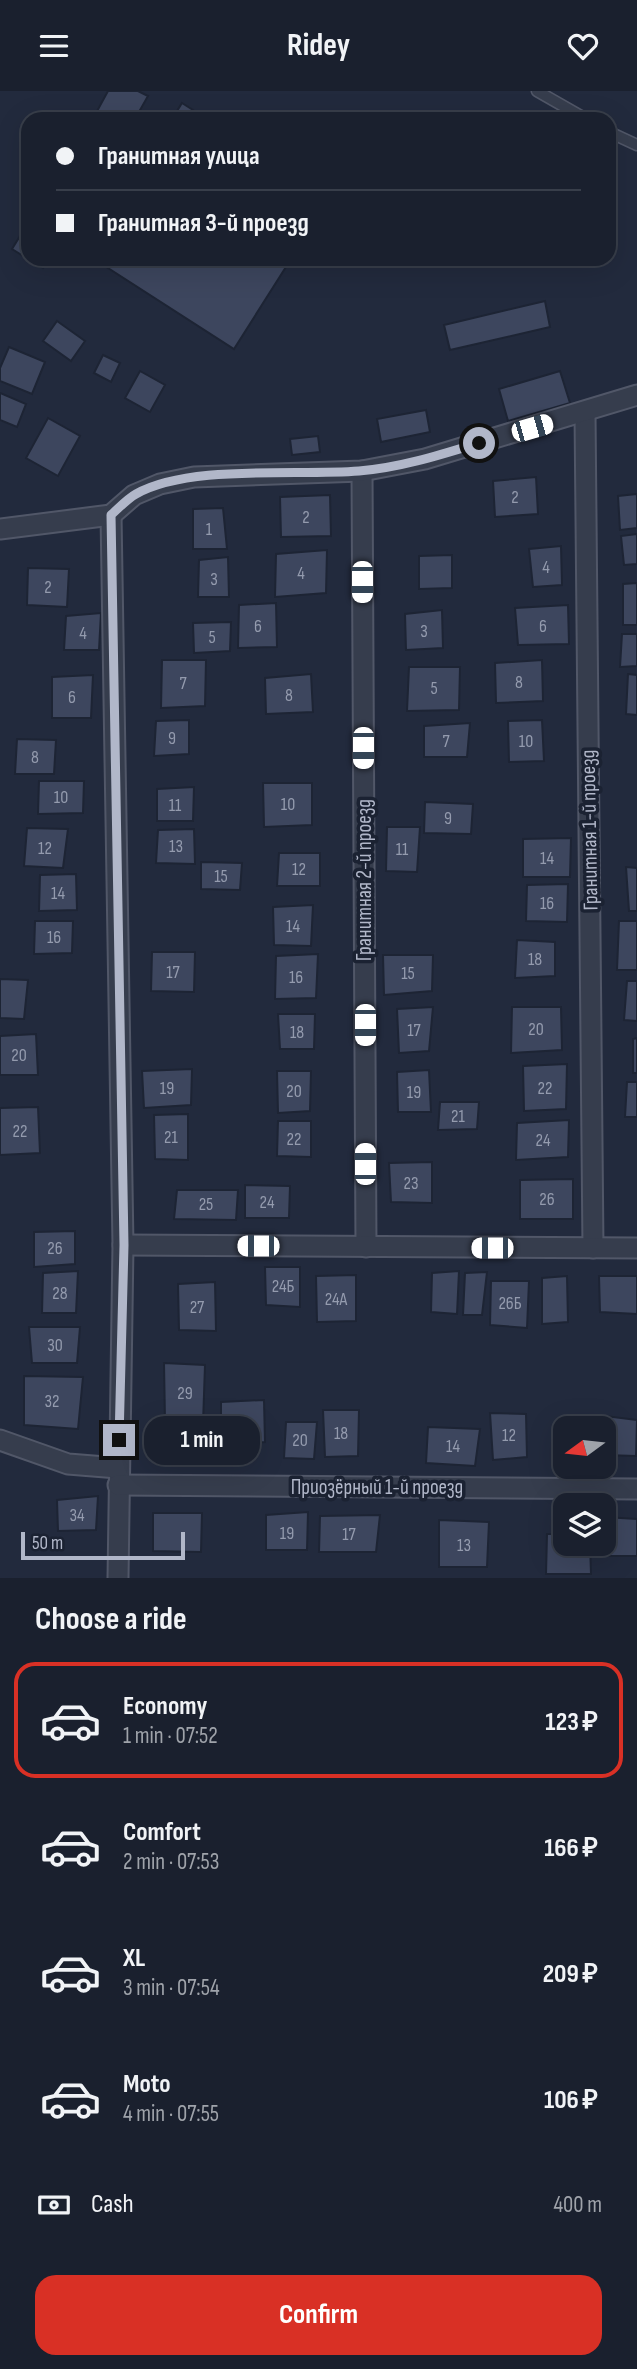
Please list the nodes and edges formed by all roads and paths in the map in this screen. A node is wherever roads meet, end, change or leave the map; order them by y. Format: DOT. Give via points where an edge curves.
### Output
graph roads {
  1 [pos="537,91"];
  2 [pos="574,112"];
  3 [pos="616,135"];
  4 [pos="637,145"];
  5 [pos="637,395"];
  6 [pos="586,413"];
  7 [pos="362,471"];
  8 [pos="111,515"];
  9 [pos="0,529"];
  10 [pos="124,1245"];
  11 [pos="366,1247"];
  12 [pos="593,1248"];
  13 [pos="637,1248"];
  14 [pos="0,1440"];
  15 [pos="118,1477"];
  16 [pos="637,1489"];
  17 [pos="118,1578"];
  1 -- 2 [label="lane"];
  3 -- 4 [label="lane"];
  5 -- 6 [label="street"];
  6 -- 7 [label="street" via="425,459"];
  6 -- 12 [label="street, Гранитная 1-й проезд"];
  7 -- 8 [label="street" via="194,477 134,495"];
  7 -- 11 [label="street, Гранитная 2-й проезд"];
  8 -- 9 [label="street"];
  8 -- 10 [label="street"];
  10 -- 11 [label="street"];
  10 -- 15 [label="street"];
  11 -- 12 [label="street"];
  12 -- 13 [label="street"];
  14 -- 15 [label="street, Приозёрный 1-й проезд"];
  15 -- 16 [label="street, Приозёрный 1-й проезд"];
  15 -- 17 [label="street"];
}
